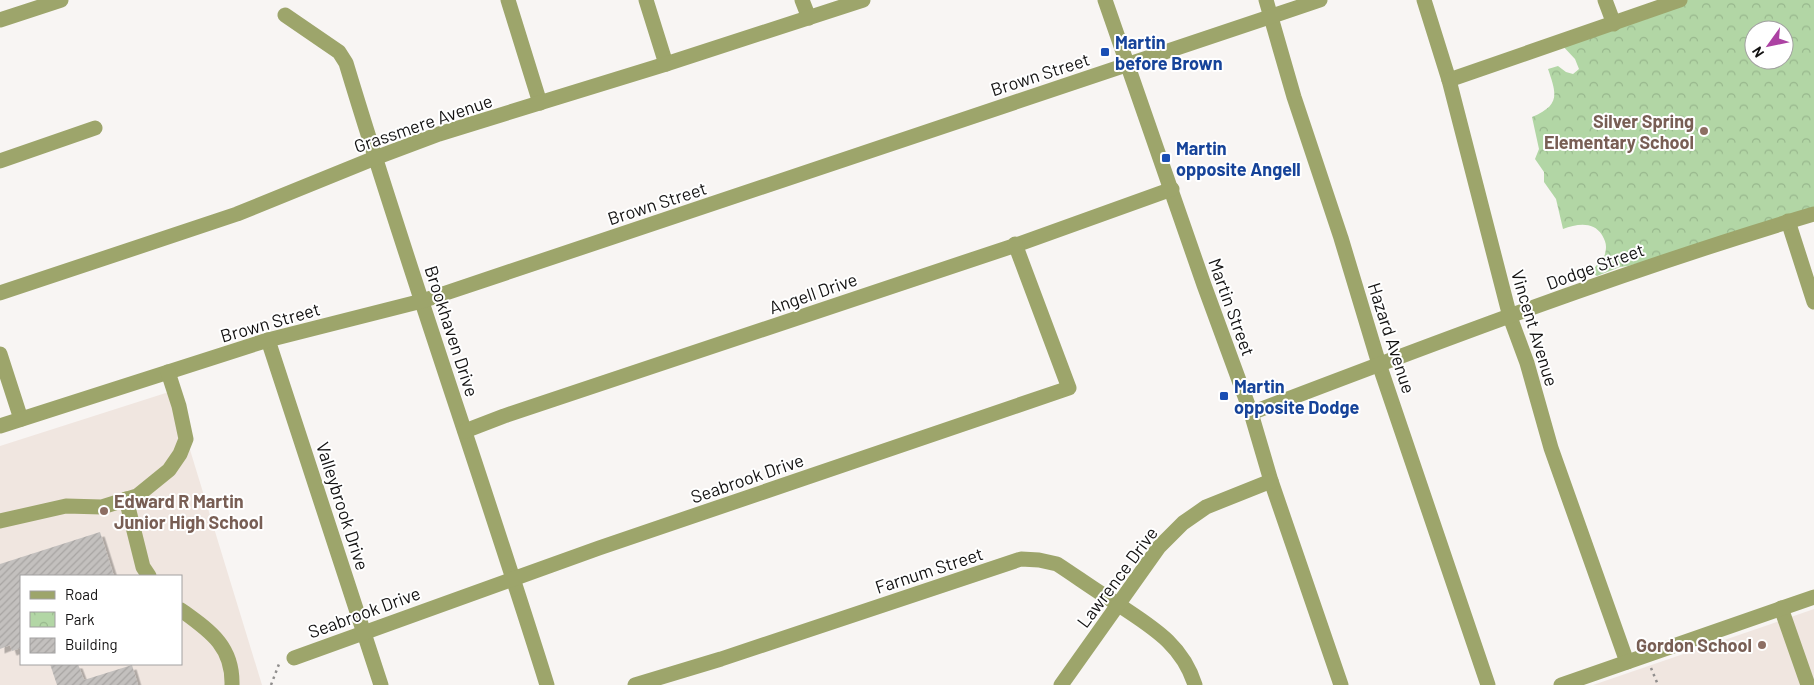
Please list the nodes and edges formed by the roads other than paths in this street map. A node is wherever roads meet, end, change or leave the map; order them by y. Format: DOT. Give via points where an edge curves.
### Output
graph roads {
  1 [pos="61,0"];
  2 [pos="508,0"];
  3 [pos="646,0"];
  4 [pos="802,0"];
  5 [pos="862,0"];
  6 [pos="1105,0"];
  7 [pos="1266,0"];
  8 [pos="1320,0"];
  9 [pos="1424,0"];
  10 [pos="1605,0"];
  11 [pos="1680,0"];
  12 [pos="285,15"];
  13 [pos="1272,16"];
  14 [pos="809,18"];
  15 [pos="0,20"];
  16 [pos="1614,24"];
  17 [pos="666,64"];
  18 [pos="1128,65"];
  19 [pos="1449,80"];
  20 [pos="540,103"];
  21 [pos="96,128"];
  22 [pos="375,158"];
  23 [pos="0,161"];
  24 [pos="1172,190"];
  25 [pos="1814,214"];
  26 [pos="1788,222"];
  27 [pos="1015,244"];
  28 [pos="0,293"];
  29 [pos="422,301"];
  30 [pos="1814,302"];
  31 [pos="1510,317"];
  32 [pos="268,340"];
  33 [pos="0,354"];
  34 [pos="1379,364"];
  35 [pos="168,372"];
  36 [pos="1251,413"];
  37 [pos="21,419"];
  38 [pos="0,426"];
  39 [pos="465,431"];
  40 [pos="1271,481"];
  41 [pos="126,499"];
  42 [pos="0,521"];
  43 [pos="148,575"];
  44 [pos="514,578"];
  45 [pos="1814,597"];
  46 [pos="1118,605"];
  47 [pos="1781,608"];
  48 [pos="182,611"];
  49 [pos="364,632"];
  50 [pos="294,658"];
  51 [pos="1634,660"];
  52 [pos="1799,662"];
  53 [pos="232,685"];
  54 [pos="381,685"];
  55 [pos="547,685"];
  56 [pos="635,685"];
  57 [pos="1061,685"];
  58 [pos="1195,685"];
  59 [pos="1341,685"];
  60 [pos="1488,685"];
  61 [pos="1561,685"];
  62 [pos="1798,685"];
  63 [pos="1808,685"];
  1 -- 15 [label="street"];
  2 -- 20 [label="street"];
  3 -- 17 [label="street"];
  4 -- 14 [label="street"];
  5 -- 14 [label="street, Grassmere Avenue"];
  6 -- 18 [label="street, Martin Street"];
  7 -- 13 [label="street, Hazard Avenue"];
  8 -- 13 [label="street, Brown Street"];
  9 -- 19 [label="street, Vincent Avenue"];
  10 -- 16 [label="street"];
  11 -- 16 [label="street"];
  12 -- 22 [label="street, Brookhaven Drive" via="339,52 346,63"];
  13 -- 18 [label="street, Brown Street"];
  13 -- 34 [label="street, Hazard Avenue" via="1294,97"];
  14 -- 17 [label="street, Grassmere Avenue"];
  16 -- 19 [label="street"];
  17 -- 20 [label="street, Grassmere Avenue"];
  18 -- 24 [label="street, Martin Street"];
  18 -- 29 [label="street, Brown Street"];
  19 -- 31 [label="street, Vincent Avenue"];
  20 -- 22 [label="street, Grassmere Avenue" via="439,134"];
  21 -- 23 [label="street"];
  22 -- 28 [label="street, Grassmere Avenue" via="237,214"];
  22 -- 29 [label="street, Brookhaven Drive"];
  24 -- 27 [label="street, Angell Drive"];
  24 -- 36 [label="street, Martin Street"];
  25 -- 26 [label="street, Dodge Street"];
  26 -- 30 [label="street"];
  26 -- 31 [label="street, Dodge Street" via="1650,266"];
  27 -- 39 [label="street, Angell Drive"];
  27 -- 44 [label="street, Seabrook Drive" via="1069,388"];
  29 -- 32 [label="street, Brown Street"];
  29 -- 39 [label="street, Brookhaven Drive"];
  31 -- 34 [label="street, Dodge Street"];
  31 -- 51 [label="street, Vincent Avenue" via="1551,448"];
  32 -- 35 [label="street, Brown Street"];
  32 -- 49 [label="street, Valleybrook Drive"];
  33 -- 37 [label="street"];
  34 -- 36 [label="street, Dodge Street"];
  34 -- 60 [label="street, Hazard Avenue"];
  35 -- 37 [label="street, Brown Street"];
  35 -- 41 [label="street" via="186,439 169,470 137,496"];
  36 -- 40 [label="street, Martin Street"];
  37 -- 38 [label="street, Brown Street"];
  39 -- 44 [label="street, Brookhaven Drive"];
  40 -- 46 [label="street, Lawrence Drive" via="1206,507 1183,523 1159,546"];
  40 -- 59 [label="street, Martin Street"];
  41 -- 42 [label="street" via="102,507 66,506"];
  41 -- 43 [label="street" via="143,566"];
  44 -- 49 [label="street, Seabrook Drive"];
  44 -- 55 [label="street, Brookhaven Drive"];
  45 -- 47 [label="street"];
  46 -- 56 [label="street, Farnum Street" via="1057,564 1021,560"];
  46 -- 57 [label="street, Lawrence Drive"];
  46 -- 58 [label="street, Farnum Street" via="1170,642"];
  47 -- 51 [label="street"];
  47 -- 52 [label="street"];
  48 -- 53 [label="street" via="218,639 226,652"];
  49 -- 50 [label="street, Seabrook Drive"];
  49 -- 54 [label="street, Valleybrook Drive"];
  51 -- 61 [label="street"];
  52 -- 62 [label="street"];
  52 -- 63 [label="street"];
}
